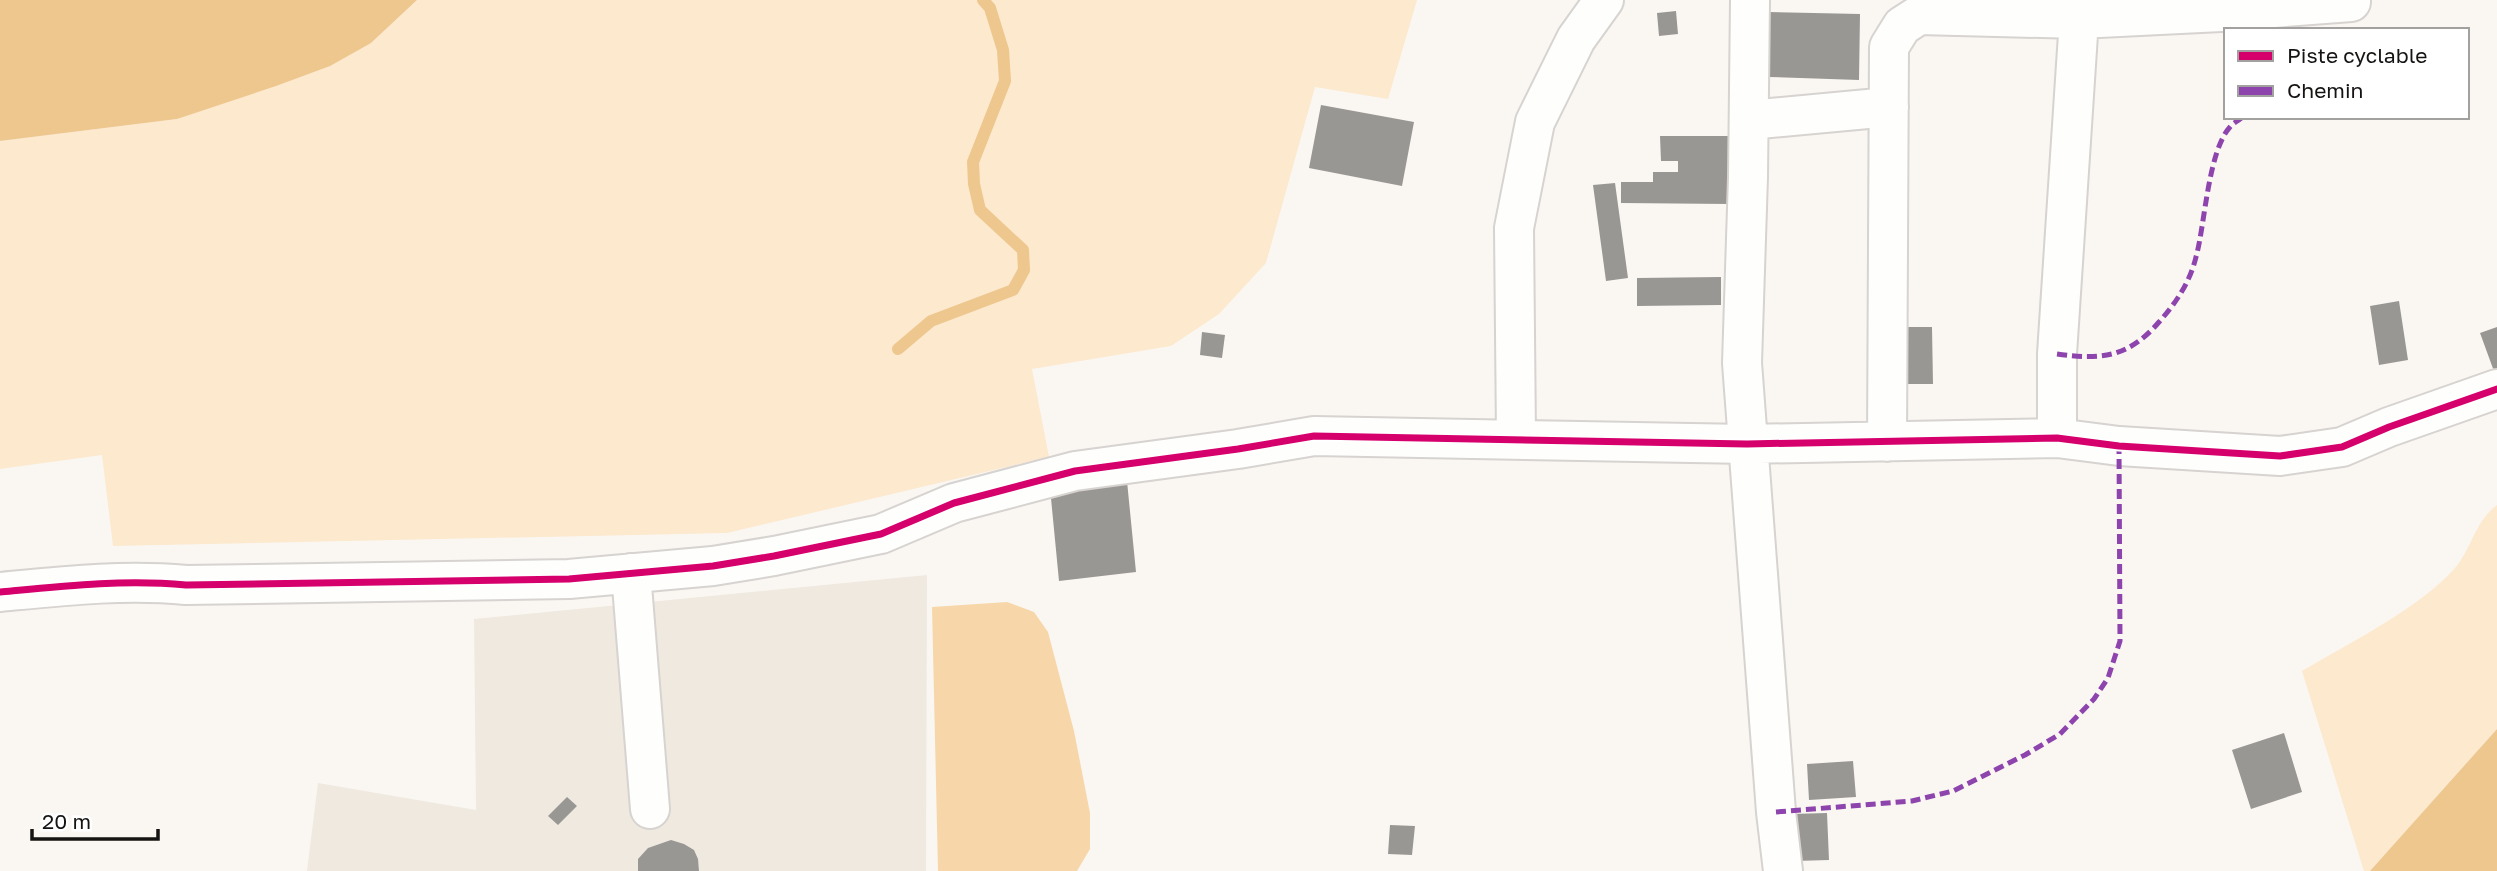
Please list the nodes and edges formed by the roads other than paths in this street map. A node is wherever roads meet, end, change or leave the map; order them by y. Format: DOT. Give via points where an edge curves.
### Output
graph roads {
  1 [pos="1604,0"];
  2 [pos="1750,0"];
  3 [pos="2351,2"];
  4 [pos="2078,10"];
  5 [pos="1889,107"];
  6 [pos="1749,120"];
  7 [pos="2497,389"];
  8 [pos="1516,438"];
  9 [pos="2057,438"];
  10 [pos="1887,442"];
  11 [pos="1747,444"];
  12 [pos="631,573"];
  13 [pos="0,592"];
  14 [pos="650,810"];
  15 [pos="1783,871"];
  1 -- 8 [label="street" via="1576,39 1535,122 1514,228"];
  2 -- 6 [label="street"];
  3 -- 4 [label="street" via="2221,12"];
  4 -- 5 [label="street" via="1919,15 1902,26 1889,47"];
  4 -- 9 [label="street" via="2057,354"];
  5 -- 6 [label="street"];
  5 -- 10 [label="street"];
  6 -- 11 [label="street" via="1742,363"];
  7 -- 9 [label="street" via="2342,447 2280,456"];
  8 -- 11 [label="street"];
  8 -- 12 [label="street" via="1314,436 1075,471 954,503 881,534 713,566"];
  9 -- 10 [label="street"];
  10 -- 11 [label="street"];
  11 -- 15 [label="street"];
  12 -- 13 [label="street" via="569,579 156,582"];
  12 -- 14 [label="street"];
}
